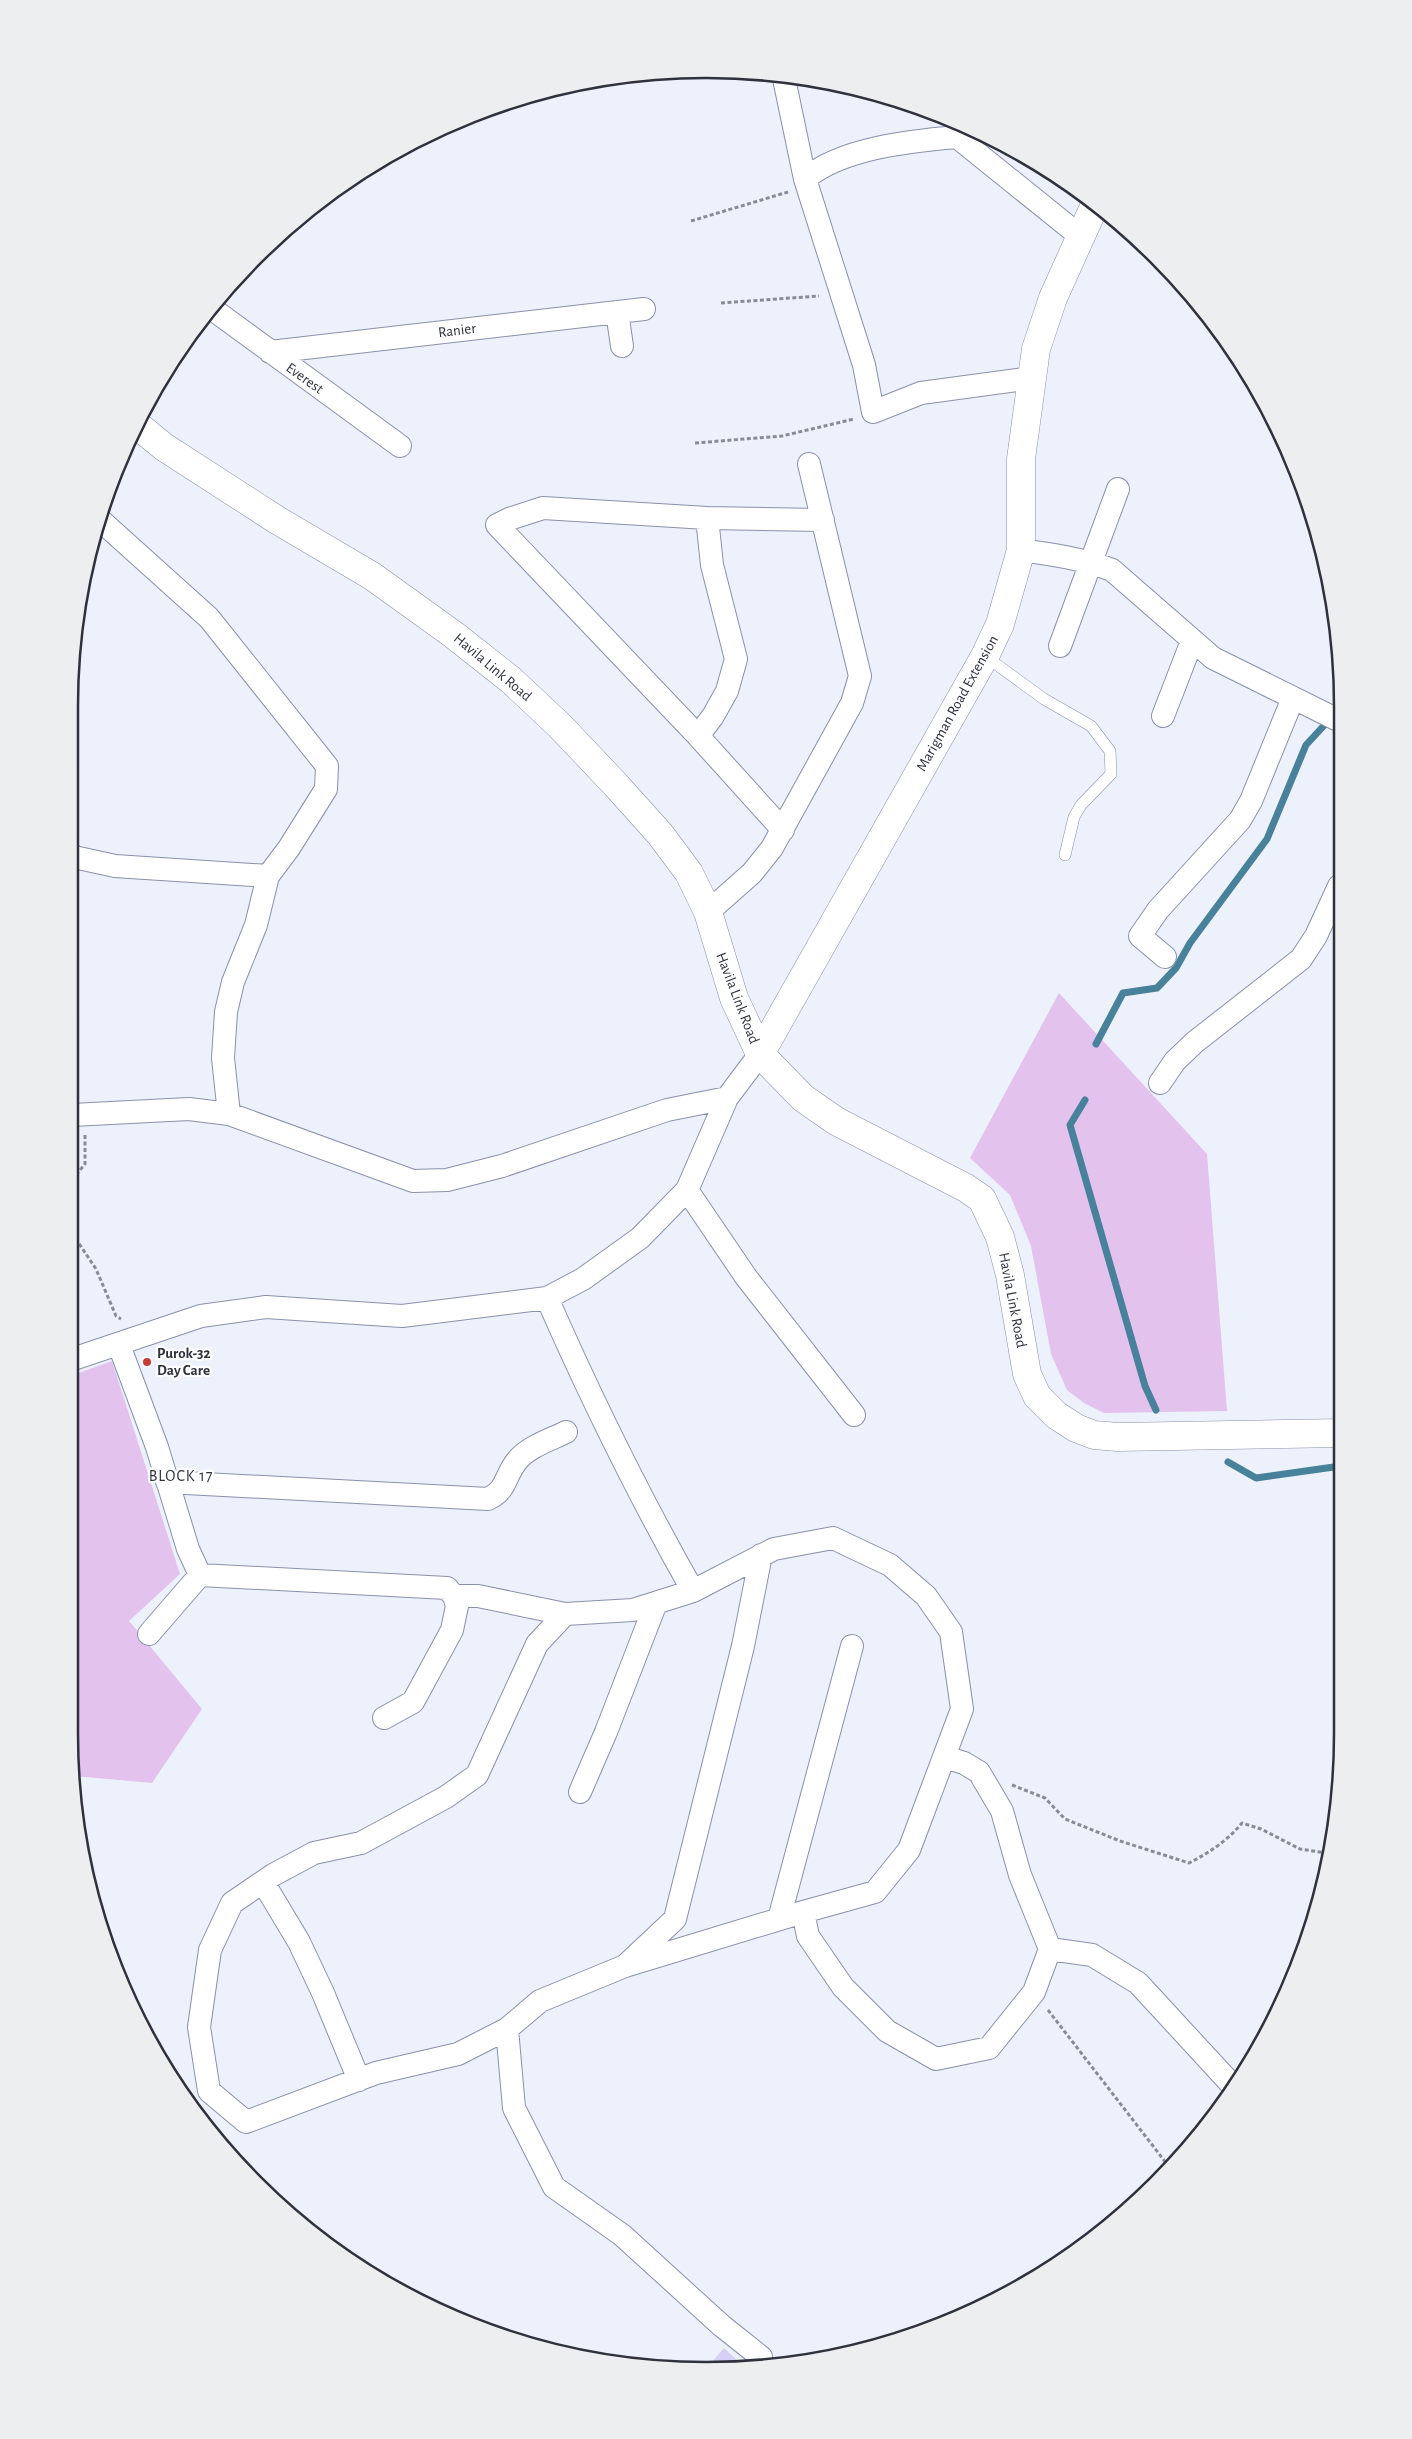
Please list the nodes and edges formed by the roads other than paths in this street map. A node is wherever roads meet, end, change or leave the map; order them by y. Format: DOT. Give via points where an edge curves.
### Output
graph roads {
  1 [pos="785,83"];
  2 [pos="958,131"];
  3 [pos="806,182"];
  4 [pos="1093,210"];
  5 [pos="1080,236"];
  6 [pos="644,309"];
  7 [pos="216,312"];
  8 [pos="617,312"];
  9 [pos="622,346"];
  10 [pos="270,352"];
  11 [pos="1032,378"];
  12 [pos="142,429"];
  13 [pos="400,446"];
  14 [pos="809,464"];
  15 [pos="1118,489"];
  16 [pos="707,518"];
  17 [pos="823,520"];
  18 [pos="105,524"];
  19 [pos="1021,550"];
  20 [pos="1092,562"];
  21 [pos="1192,641"];
  22 [pos="1060,646"];
  23 [pos="985,656"];
  24 [pos="1293,698"];
  25 [pos="1163,716"];
  26 [pos="1334,718"];
  27 [pos="698,736"];
  28 [pos="783,830"];
  29 [pos="1065,856"];
  30 [pos="78,857"];
  31 [pos="268,876"];
  32 [pos="1334,897"];
  33 [pos="708,912"];
  34 [pos="1165,957"];
  35 [pos="760,1054"];
  36 [pos="1160,1083"];
  37 [pos="727,1098"];
  38 [pos="229,1114"];
  39 [pos="78,1115"];
  40 [pos="687,1190"];
  41 [pos="547,1298"];
  42 [pos="119,1345"];
  43 [pos="78,1357"];
  44 [pos="854,1415"];
  45 [pos="566,1432"];
  46 [pos="1334,1433"];
  47 [pos="167,1482"];
  48 [pos="761,1555"];
  49 [pos="200,1575"];
  50 [pos="693,1591"];
  51 [pos="454,1596"];
  52 [pos="656,1604"];
  53 [pos="565,1614"];
  54 [pos="149,1634"];
  55 [pos="852,1646"];
  56 [pos="384,1718"];
  57 [pos="945,1756"];
  58 [pos="580,1792"];
  59 [pos="262,1882"];
  60 [pos="803,1912"];
  61 [pos="779,1919"];
  62 [pos="1050,1949"];
  63 [pos="625,1966"];
  64 [pos="506,2029"];
  65 [pos="359,2080"];
  66 [pos="1229,2082"];
  67 [pos="760,2359"];
  1 -- 3 [label="street"];
  2 -- 3 [label="street" via="863,152 815,170"];
  2 -- 5 [label="street"];
  3 -- 11 [label="street" via="864,365 873,412 921,393"];
  4 -- 5 [label="street, Marigman Road Extension"];
  5 -- 11 [label="street, Marigman Road Extension" via="1050,306 1036,349"];
  6 -- 8 [label="street, Ranier"];
  7 -- 10 [label="street, Everest"];
  8 -- 9 [label="street"];
  8 -- 10 [label="street, Ranier"];
  10 -- 13 [label="street, Everest"];
  11 -- 19 [label="street, Marigman Road Extension" via="1021,459"];
  12 -- 33 [label="street, Havila Link Road" via="164,447 277,520 372,576 454,634 511,680 560,726 660,834 689,873"];
  14 -- 17 [label="street"];
  15 -- 20 [label="street"];
  16 -- 17 [label="street"];
  16 -- 27 [label="street" via="712,565 736,659 727,691 714,716"];
  16 -- 27 [label="street" via="543,508 509,518 497,526"];
  17 -- 28 [label="street" via="860,676 852,703"];
  18 -- 31 [label="street" via="209,618 327,766 326,790"];
  19 -- 20 [label="street"];
  19 -- 23 [label="street, Marigman Road Extension" via="1000,624"];
  20 -- 21 [label="street" via="1112,570"];
  20 -- 22 [label="street"];
  21 -- 24 [label="street" via="1214,658"];
  21 -- 25 [label="street"];
  23 -- 29 [label="lane" via="1044,699 1091,726 1110,750 1111,774 1081,805 1074,817"];
  23 -- 35 [label="street, Marigman Road Extension"];
  24 -- 26 [label="street"];
  24 -- 34 [label="street" via="1251,801 1240,820 1158,910 1140,936"];
  27 -- 28 [label="street"];
  28 -- 33 [label="street" via="752,873"];
  30 -- 31 [label="street" via="115,866"];
  31 -- 38 [label="street" via="256,925 233,982 226,1012 223,1058"];
  32 -- 36 [label="street" via="1301,959 1195,1042 1175,1061"];
  33 -- 35 [label="street, Havila Link Road" via="734,998"];
  35 -- 37 [label="street"];
  35 -- 46 [label="street, Havila Link Road" via="803,1098 836,1121 982,1199 1000,1237 1010,1275 1027,1374 1037,1396 1056,1415 1094,1435"];
  37 -- 38 [label="street" via="667,1110 502,1166 447,1180 413,1181"];
  37 -- 40 [label="street"];
  38 -- 39 [label="street" via="189,1109"];
  40 -- 41 [label="street" via="640,1238 583,1279"];
  40 -- 44 [label="street" via="746,1277"];
  41 -- 42 [label="street" via="402,1316 266,1307 201,1316"];
  41 -- 50 [label="street" via="647,1510"];
  42 -- 43 [label="street"];
  42 -- 47 [label="street"];
  45 -- 47 [label="street" via="527,1452 516,1462 500,1493 488,1499"];
  47 -- 49 [label="street" via="188,1549"];
  48 -- 50 [label="street"];
  48 -- 57 [label="street" via="774,1549 833,1538 890,1565 926,1596 951,1632 962,1709"];
  48 -- 63 [label="street" via="743,1646 675,1919"];
  49 -- 51 [label="street" via="446,1588"];
  49 -- 54 [label="street"];
  50 -- 52 [label="street"];
  51 -- 53 [label="street" via="478,1596"];
  51 -- 56 [label="street" via="457,1606 452,1630 413,1702"];
  52 -- 53 [label="street" via="633,1610"];
  52 -- 58 [label="street"];
  53 -- 59 [label="street" via="537,1644 477,1775 446,1797 361,1843 314,1853"];
  55 -- 61 [label="street"];
  57 -- 60 [label="street" via="909,1850 875,1892"];
  57 -- 62 [label="street" via="979,1772 1002,1811 1020,1875"];
  59 -- 65 [label="street" via="299,1942"];
  59 -- 65 [label="street" via="232,1903 210,1950 199,2027 209,2091 246,2122"];
  60 -- 61 [label="street"];
  60 -- 62 [label="street" via="808,1936 842,1986 887,2031 936,2059 989,2048 1034,1992"];
  61 -- 63 [label="street"];
  62 -- 66 [label="street" via="1092,1955 1138,1983"];
  63 -- 64 [label="street" via="540,2001"];
  64 -- 65 [label="street" via="458,2054"];
  64 -- 67 [label="street" via="514,2108 554,2187 622,2235"];
}
